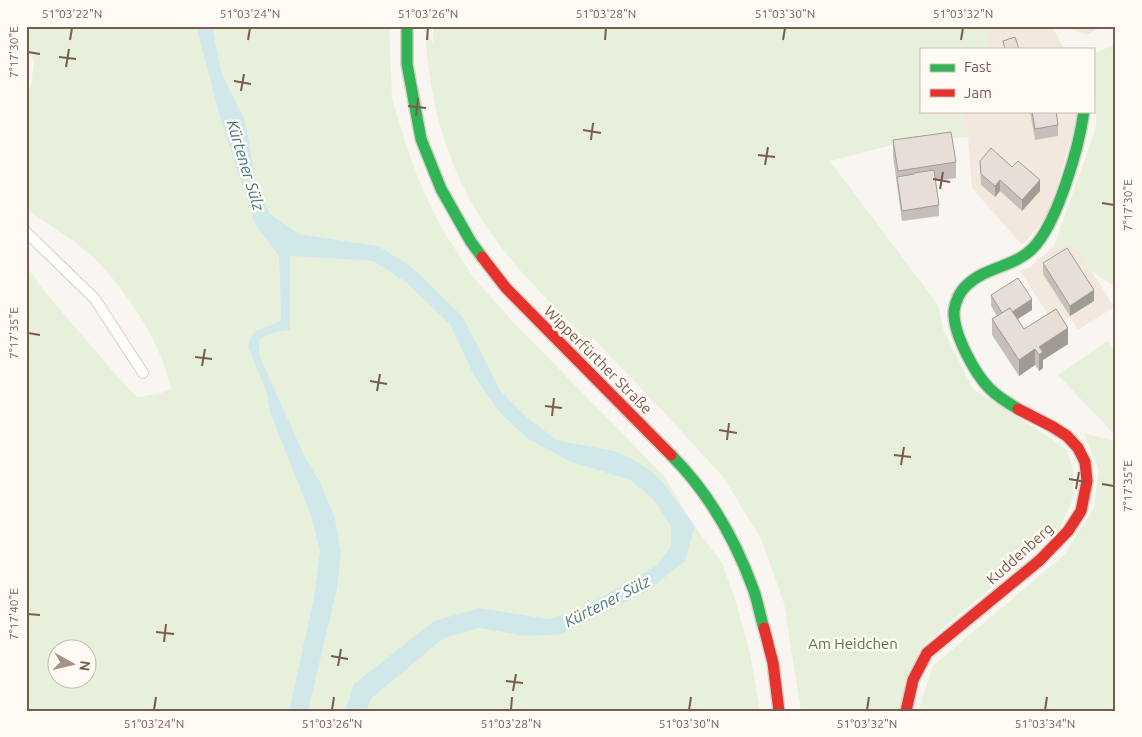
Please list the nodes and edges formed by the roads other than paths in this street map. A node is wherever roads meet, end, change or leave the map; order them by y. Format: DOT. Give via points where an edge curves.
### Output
graph roads {
  1 [pos="407,26"];
  2 [pos="1084,112"];
  3 [pos="26,232"];
  4 [pos="143,373"];
  5 [pos="779,711"];
  6 [pos="906,711"];
  1 -- 5 [label="main road, Wipperfürther Straße" via="407,64 421,139 441,189 471,242 506,288 681,465 707,498 731,537 754,591 772,663"];
  2 -- 6 [label="main road, Kuddenberg" via="1074,156 1044,234 1033,249 1014,262 977,276 962,289 954,306 955,323 965,350 981,377 994,392 1016,408 1043,420 1067,437 1080,453 1087,473 1086,494 1077,518 1059,542 927,653 916,668"];
  3 -- 4 [label="lane" via="95,298"];
}
